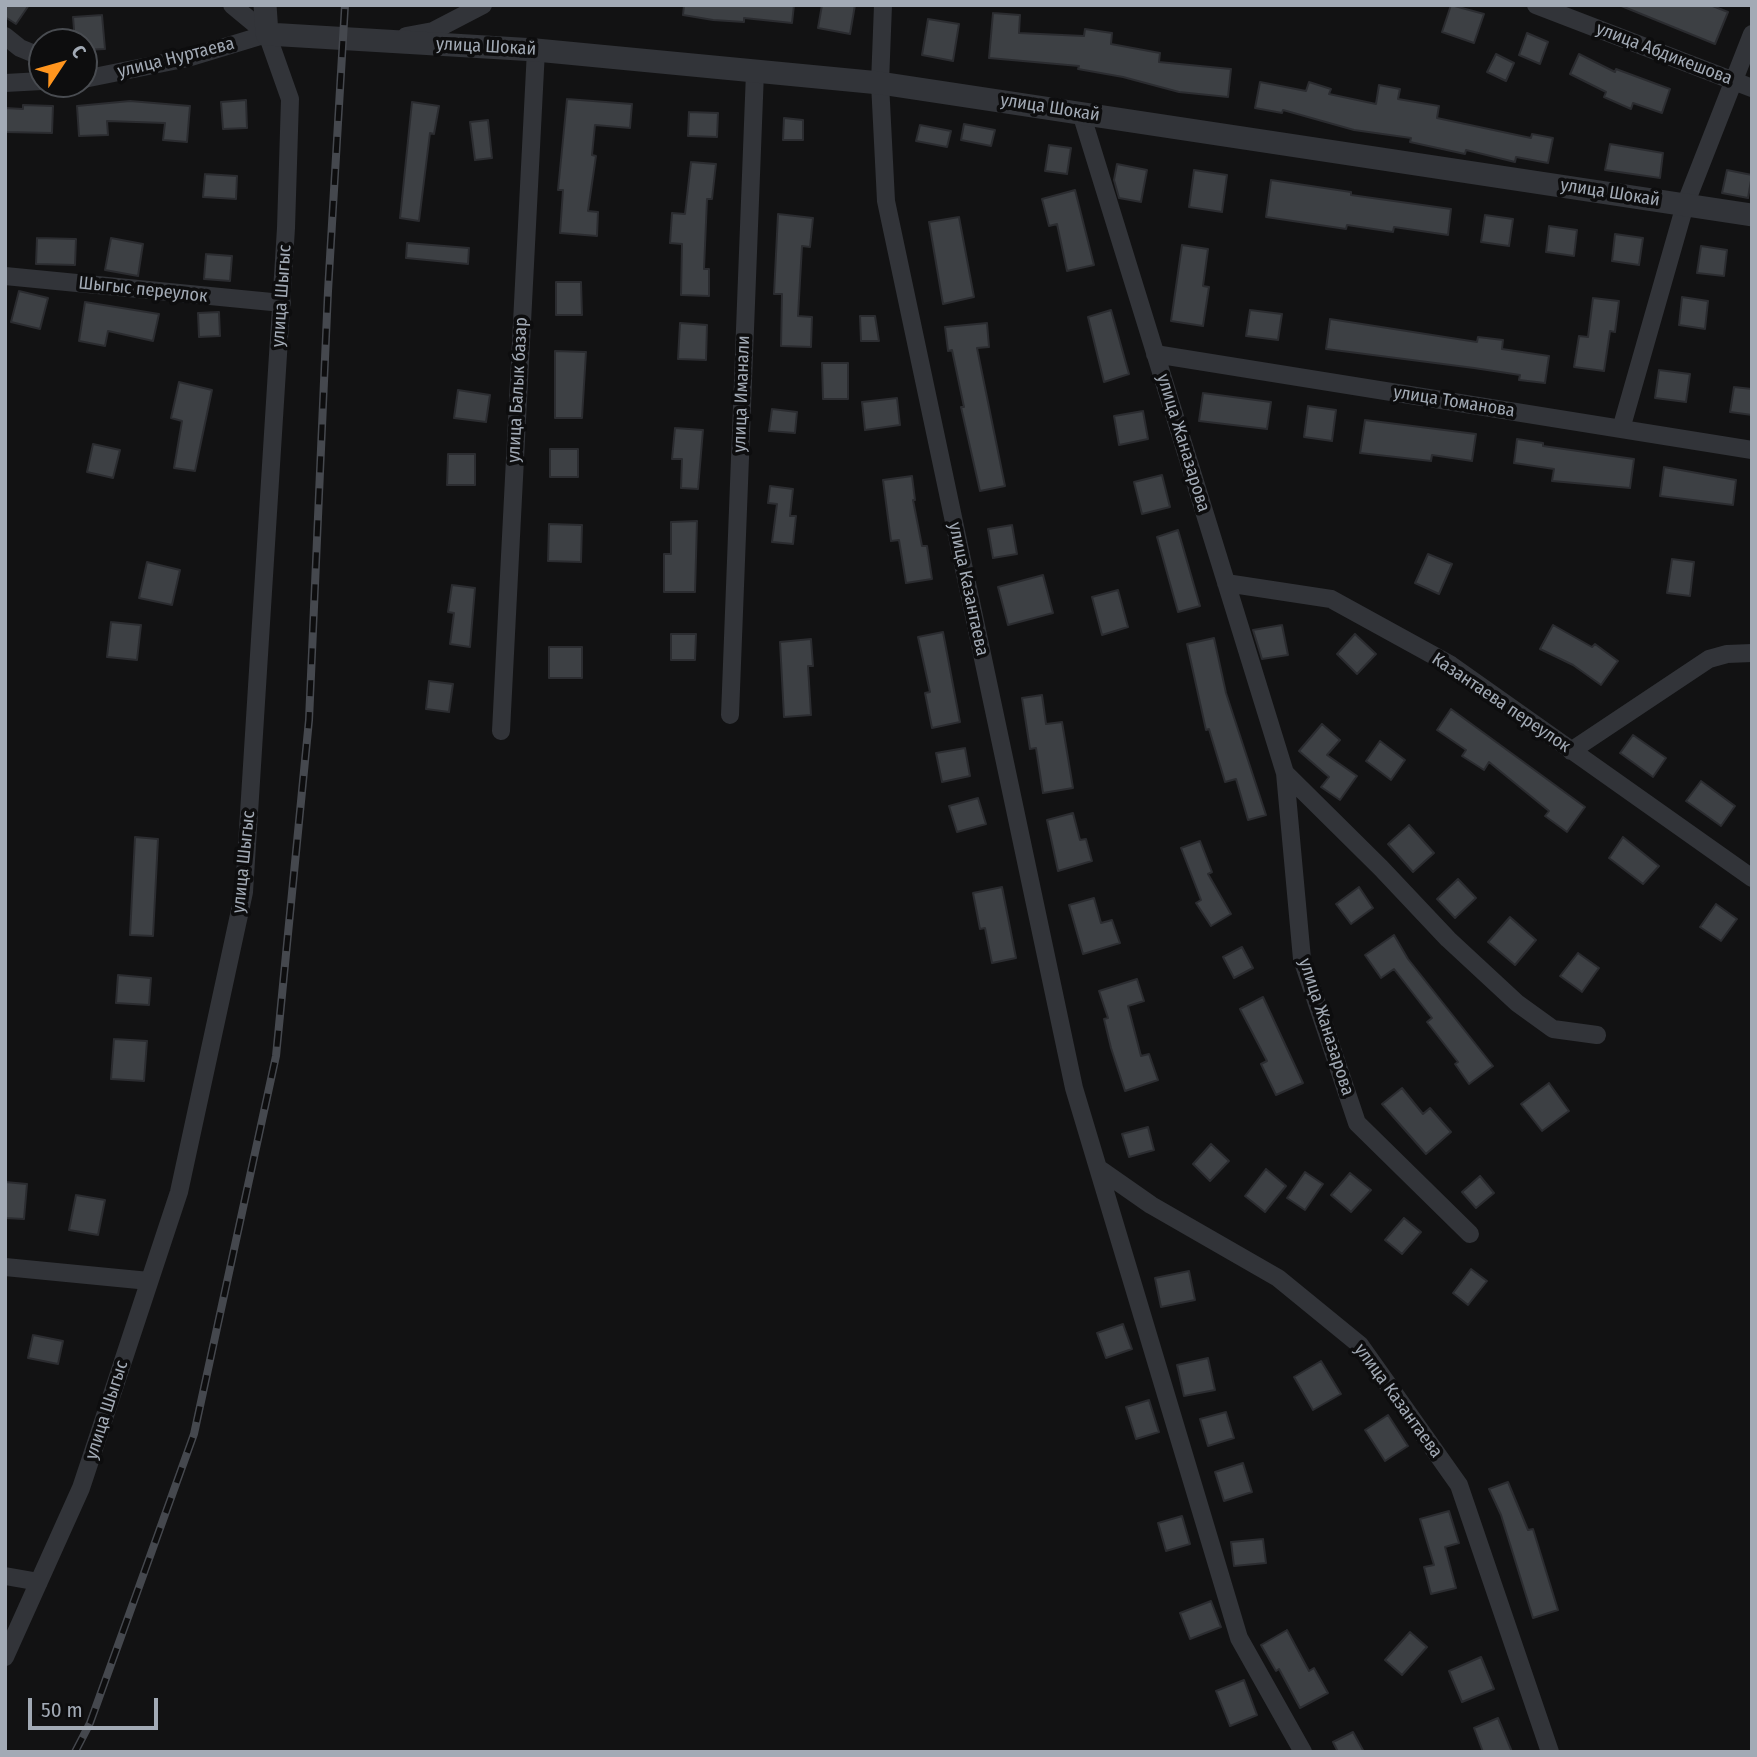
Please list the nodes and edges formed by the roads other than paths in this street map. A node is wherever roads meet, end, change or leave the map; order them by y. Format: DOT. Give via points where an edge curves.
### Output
graph roads {
  1 [pos="232,5"];
  2 [pos="265,5"];
  3 [pos="483,5"];
  4 [pos="883,5"];
  5 [pos="1536,5"];
  6 [pos="267,34"];
  7 [pos="1752,34"];
  8 [pos="5,36"];
  9 [pos="377,41"];
  10 [pos="536,50"];
  11 [pos="28,51"];
  12 [pos="755,72"];
  13 [pos="98,75"];
  14 [pos="28,82"];
  15 [pos="1734,82"];
  16 [pos="5,83"];
  17 [pos="880,83"];
  18 [pos="1752,88"];
  19 [pos="1081,113"];
  20 [pos="1685,205"];
  21 [pos="1752,215"];
  22 [pos="5,276"];
  23 [pos="282,303"];
  24 [pos="1155,355"];
  25 [pos="1621,429"];
  26 [pos="1752,450"];
  27 [pos="1226,583"];
  28 [pos="1752,653"];
  29 [pos="730,715"];
  30 [pos="501,731"];
  31 [pos="1571,751"];
  32 [pos="1285,773"];
  33 [pos="1752,878"];
  34 [pos="1597,1035"];
  35 [pos="1098,1168"];
  36 [pos="1470,1234"];
  37 [pos="5,1267"];
  38 [pos="149,1281"];
  39 [pos="5,1576"];
  40 [pos="39,1582"];
  41 [pos="5,1657"];
  42 [pos="1303,1752"];
  43 [pos="1550,1752"];
  1 -- 6 [label="street"];
  2 -- 6 [label="street"];
  3 -- 9 [label="street" via="433,31"];
  4 -- 17 [label="street, улица Казантаева"];
  5 -- 15 [label="street, улица Абдикешова"];
  6 -- 9 [label="street, улица Шокай"];
  6 -- 13 [label="street, улица Нуртаева" via="188,58"];
  6 -- 23 [label="street, улица Шыгыс" via="290,99"];
  7 -- 15 [label="street"];
  8 -- 11 [label="street"];
  9 -- 10 [label="street, улица Шокай"];
  10 -- 12 [label="street, улица Шокай"];
  10 -- 30 [label="street, улица Балык базар"];
  12 -- 17 [label="street, улица Шокай"];
  12 -- 29 [label="street, улица Иманали"];
  14 -- 16 [label="street"];
  15 -- 18 [label="street, улица Абдикешова"];
  15 -- 20 [label="street"];
  17 -- 19 [label="street, улица Шокай"];
  17 -- 35 [label="street, улица Казантаева" via="886,201 1074,1088"];
  19 -- 20 [label="street, улица Шокай"];
  19 -- 24 [label="street, улица Жаназарова"];
  20 -- 21 [label="street, улица Шокай"];
  20 -- 25 [label="street"];
  22 -- 23 [label="street, Шыгыс переулок"];
  23 -- 38 [label="street, улица Шыгыс" via="244,892 179,1192"];
  24 -- 25 [label="street, улица Томанова"];
  24 -- 27 [label="street, улица Жаназарова"];
  25 -- 26 [label="street, улица Томанова"];
  27 -- 31 [label="street, Казантаева переулок" via="1331,599 1451,665"];
  27 -- 32 [label="street, улица Жаназарова"];
  28 -- 31 [label="street" via="1709,659"];
  31 -- 33 [label="street, Казантаева переулок"];
  32 -- 34 [label="street, улица Жаназарова" via="1517,1003 1553,1029"];
  32 -- 36 [label="street, улица Жаназарова" via="1302,959 1357,1123"];
  35 -- 42 [label="street, улица Казантаева" via="1239,1638"];
  35 -- 43 [label="street, улица Казантаева" via="1151,1205 1278,1278 1360,1345 1459,1485"];
  37 -- 38 [label="street"];
  38 -- 40 [label="street, улица Шыгыс" via="81,1488"];
  39 -- 40 [label="street"];
  40 -- 41 [label="street, улица Шыгыс"];
}
